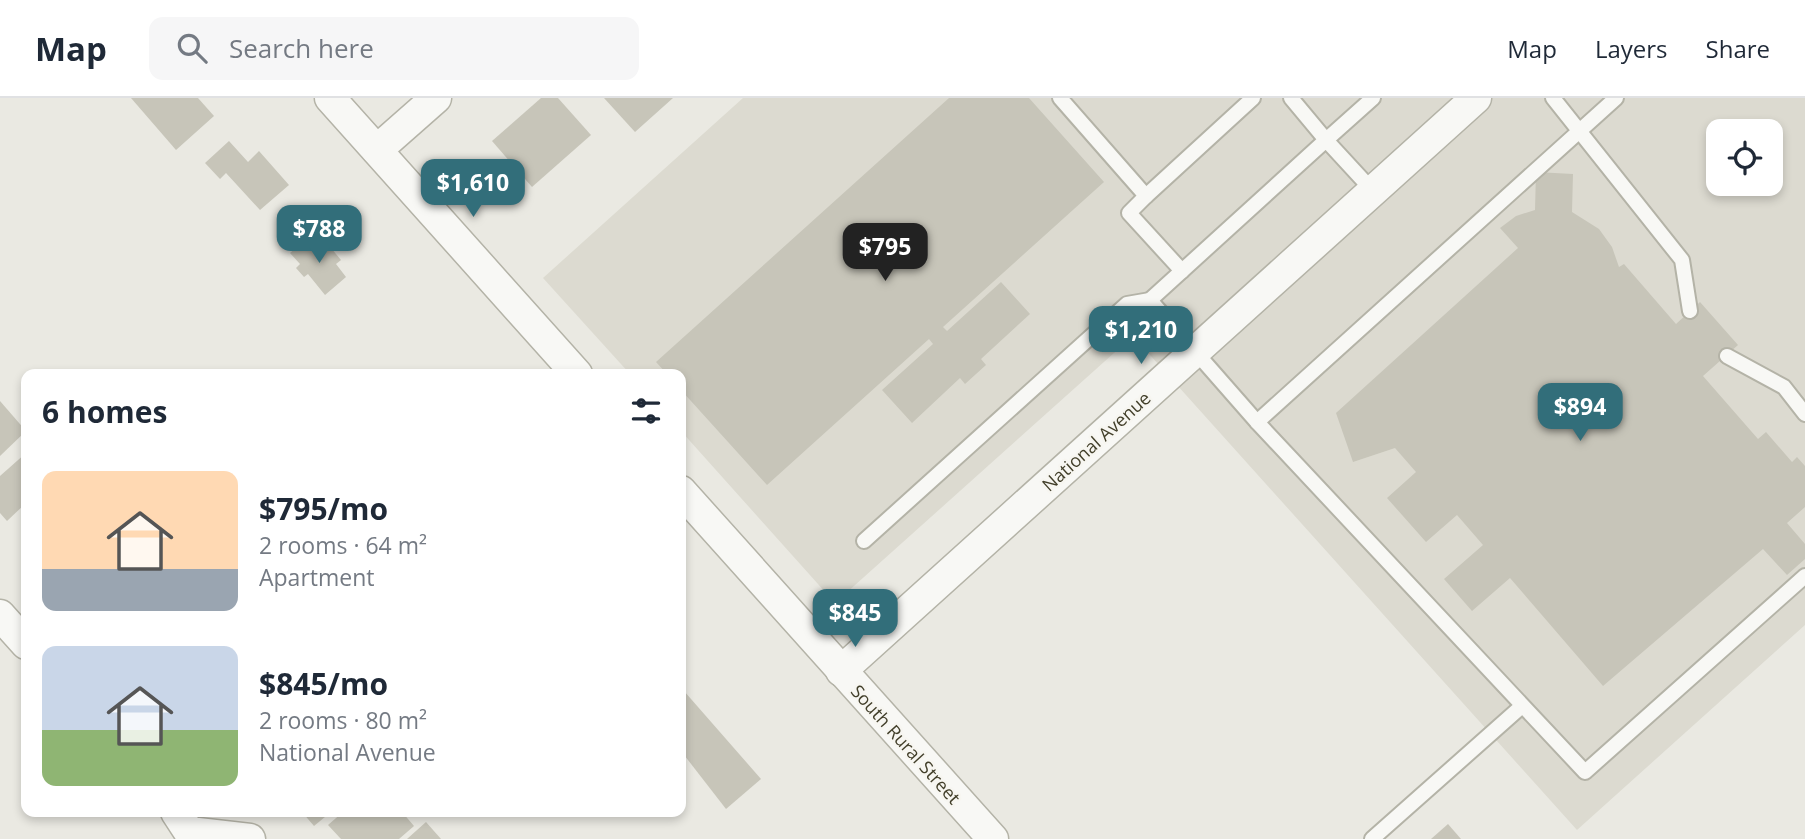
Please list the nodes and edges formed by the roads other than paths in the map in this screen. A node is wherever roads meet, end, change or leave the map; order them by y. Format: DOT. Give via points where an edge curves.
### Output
graph roads {
  1 [pos="330,98"];
  2 [pos="436,98"];
  3 [pos="1060,98"];
  4 [pos="1253,98"];
  5 [pos="1291,98"];
  6 [pos="1373,98"];
  7 [pos="1476,98"];
  8 [pos="1553,98"];
  9 [pos="1616,98"];
  10 [pos="1580,130"];
  11 [pos="1326,140"];
  12 [pos="377,150"];
  13 [pos="1373,191"];
  14 [pos="1146,196"];
  15 [pos="1182,271"];
  16 [pos="1150,300"];
  17 [pos="1690,311"];
  18 [pos="1195,352"];
  19 [pos="1727,356"];
  20 [pos="573,369"];
  21 [pos="1805,414"];
  22 [pos="1257,422"];
  23 [pos="686,497"];
  24 [pos="864,541"];
  25 [pos="1805,576"];
  26 [pos="0,615"];
  27 [pos="21,638"];
  28 [pos="841,671"];
  29 [pos="1522,706"];
  30 [pos="184,828"];
  31 [pos="250,839"];
  32 [pos="993,839"];
  33 [pos="1372,839"];
  1 -- 12 [label="street"];
  2 -- 12 [label="street"];
  3 -- 14 [label="lane"];
  4 -- 14 [label="lane"];
  5 -- 11 [label="lane"];
  6 -- 11 [label="lane"];
  7 -- 13 [label="street, National Avenue"];
  8 -- 10 [label="lane"];
  9 -- 10 [label="lane"];
  10 -- 17 [label="lane" via="1682,260"];
  10 -- 22 [label="lane"];
  11 -- 13 [label="lane"];
  11 -- 15 [label="lane"];
  12 -- 20 [label="street"];
  13 -- 18 [label="street, National Avenue"];
  14 -- 15 [label="lane" via="1129,213"];
  15 -- 16 [label="lane"];
  16 -- 18 [label="lane"];
  16 -- 24 [label="lane" via="1127,304"];
  18 -- 22 [label="lane"];
  18 -- 28 [label="street, National Avenue"];
  19 -- 21 [label="lane" via="1784,387"];
  22 -- 29 [label="lane"];
  23 -- 28 [label="street, South Rural Street"];
  25 -- 29 [label="lane" via="1585,772"];
  26 -- 27 [label="street"];
  28 -- 32 [label="street, South Rural Street"];
  29 -- 33 [label="lane"];
  30 -- 31 [label="street"];
}
